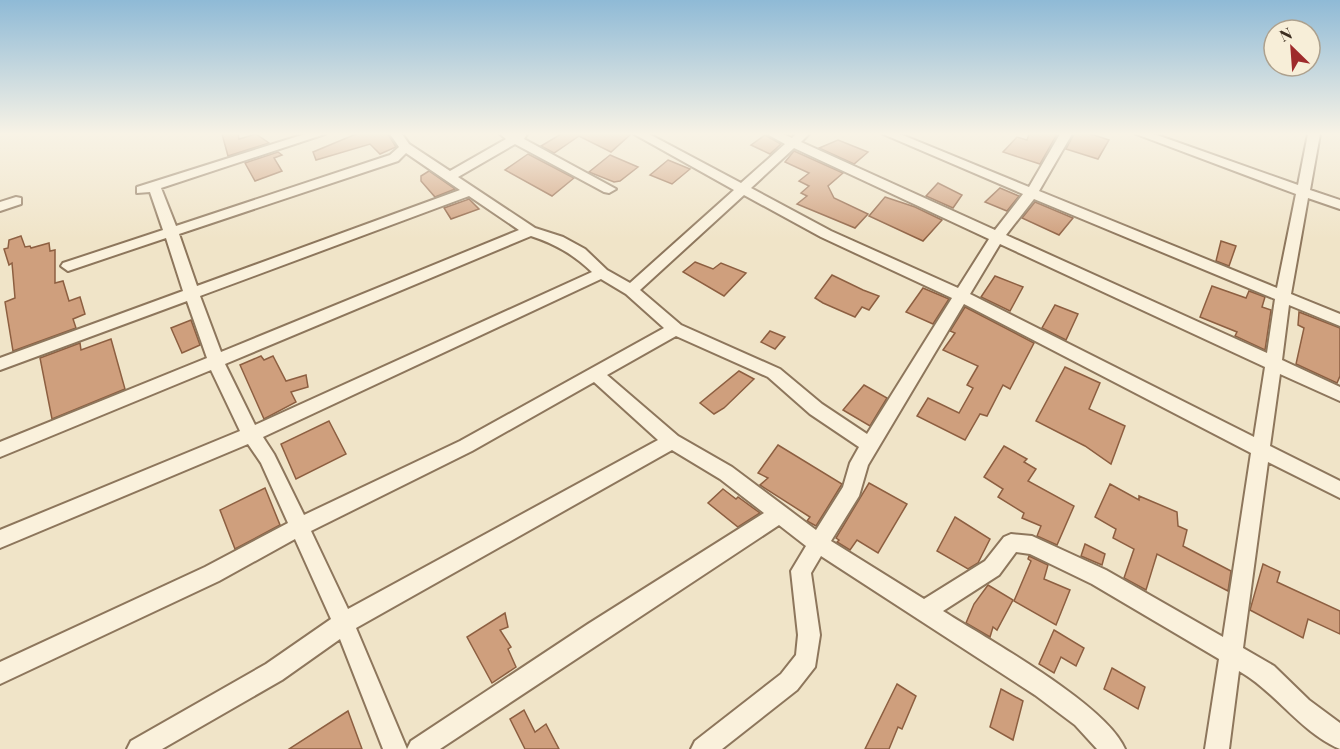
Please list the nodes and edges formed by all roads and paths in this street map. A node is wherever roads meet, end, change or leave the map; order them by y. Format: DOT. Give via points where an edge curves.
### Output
graph roads {
  1 [pos="208,169"];
  2 [pos="360,169"];
  3 [pos="438,169"];
  4 [pos="462,169"];
  5 [pos="573,169"];
  6 [pos="704,169"];
  7 [pos="765,169"];
  8 [pos="858,169"];
  9 [pos="977,169"];
  10 [pos="1046,169"];
  11 [pos="1237,169"];
  12 [pos="1309,169"];
  13 [pos="449,177"];
  14 [pos="609,189"];
  15 [pos="742,190"];
  16 [pos="469,191"];
  17 [pos="1033,191"];
  18 [pos="1305,194"];
  19 [pos="16,201"];
  20 [pos="1340,205"];
  21 [pos="0,207"];
  22 [pos="172,230"];
  23 [pos="530,231"];
  24 [pos="996,238"];
  25 [pos="68,266"];
  26 [pos="602,273"];
  27 [pos="631,290"];
  28 [pos="191,294"];
  29 [pos="961,296"];
  30 [pos="1283,297"];
  31 [pos="1340,320"];
  32 [pos="675,329"];
  33 [pos="218,362"];
  34 [pos="0,364"];
  35 [pos="1275,364"];
  36 [pos="596,375"];
  37 [pos="1340,394"];
  38 [pos="250,435"];
  39 [pos="672,441"];
  40 [pos="871,446"];
  41 [pos="1262,449"];
  42 [pos="0,450"];
  43 [pos="1340,490"];
  44 [pos="780,514"];
  45 [pos="299,527"];
  46 [pos="0,539"];
  47 [pos="819,544"];
  48 [pos="924,612"];
  49 [pos="344,623"];
  50 [pos="1231,654"];
  51 [pos="0,673"];
  52 [pos="1340,737"];
  53 [pos="139,749"];
  54 [pos="394,749"];
  55 [pos="419,749"];
  56 [pos="703,749"];
  57 [pos="1113,749"];
  58 [pos="1217,749"];
  1 -- 22 [label="street" via="148,188"];
  2 -- 22 [label="street"];
  3 -- 13 [label="street"];
  4 -- 13 [label="street"];
  5 -- 14 [label="street"];
  6 -- 15 [label="street"];
  7 -- 15 [label="street"];
  8 -- 24 [label="street"];
  9 -- 17 [label="street"];
  10 -- 17 [label="street"];
  11 -- 18 [label="street"];
  12 -- 18 [label="street"];
  13 -- 16 [label="street"];
  15 -- 27 [label="street"];
  15 -- 29 [label="street" via="826,234"];
  16 -- 23 [label="street"];
  16 -- 28 [label="street"];
  17 -- 24 [label="street"];
  17 -- 30 [label="street"];
  18 -- 20 [label="street"];
  18 -- 30 [label="street"];
  19 -- 21 [label="street"];
  22 -- 25 [label="street"];
  22 -- 28 [label="street"];
  23 -- 26 [label="street" via="580,252"];
  23 -- 33 [label="street"];
  24 -- 29 [label="street"];
  24 -- 35 [label="street"];
  26 -- 27 [label="street"];
  26 -- 38 [label="street"];
  27 -- 32 [label="street"];
  28 -- 33 [label="street"];
  28 -- 34 [label="street"];
  29 -- 40 [label="street"];
  29 -- 41 [label="street"];
  30 -- 31 [label="street"];
  30 -- 35 [label="street"];
  32 -- 36 [label="street"];
  32 -- 40 [label="street" via="774,373 816,409"];
  33 -- 38 [label="street"];
  33 -- 42 [label="street"];
  35 -- 37 [label="street"];
  35 -- 41 [label="street"];
  36 -- 39 [label="street"];
  36 -- 45 [label="street" via="466,446"];
  38 -- 45 [label="street" via="268,459"];
  38 -- 46 [label="street"];
  39 -- 44 [label="street" via="726,473"];
  39 -- 49 [label="street"];
  40 -- 47 [label="street" via="859,463 852,490"];
  41 -- 43 [label="street"];
  41 -- 50 [label="street"];
  44 -- 47 [label="street"];
  44 -- 55 [label="street"];
  45 -- 49 [label="street"];
  45 -- 51 [label="street" via="212,574"];
  47 -- 48 [label="street"];
  47 -- 56 [label="street" via="801,571 807,659 789,682"];
  48 -- 50 [label="street" via="992,568 1011,543 1032,545 1099,577"];
  48 -- 57 [label="street" via="1071,707"];
  49 -- 53 [label="street" via="274,672"];
  49 -- 54 [label="street"];
  50 -- 52 [label="street" via="1266,674 1301,708"];
  50 -- 58 [label="street"];
}
